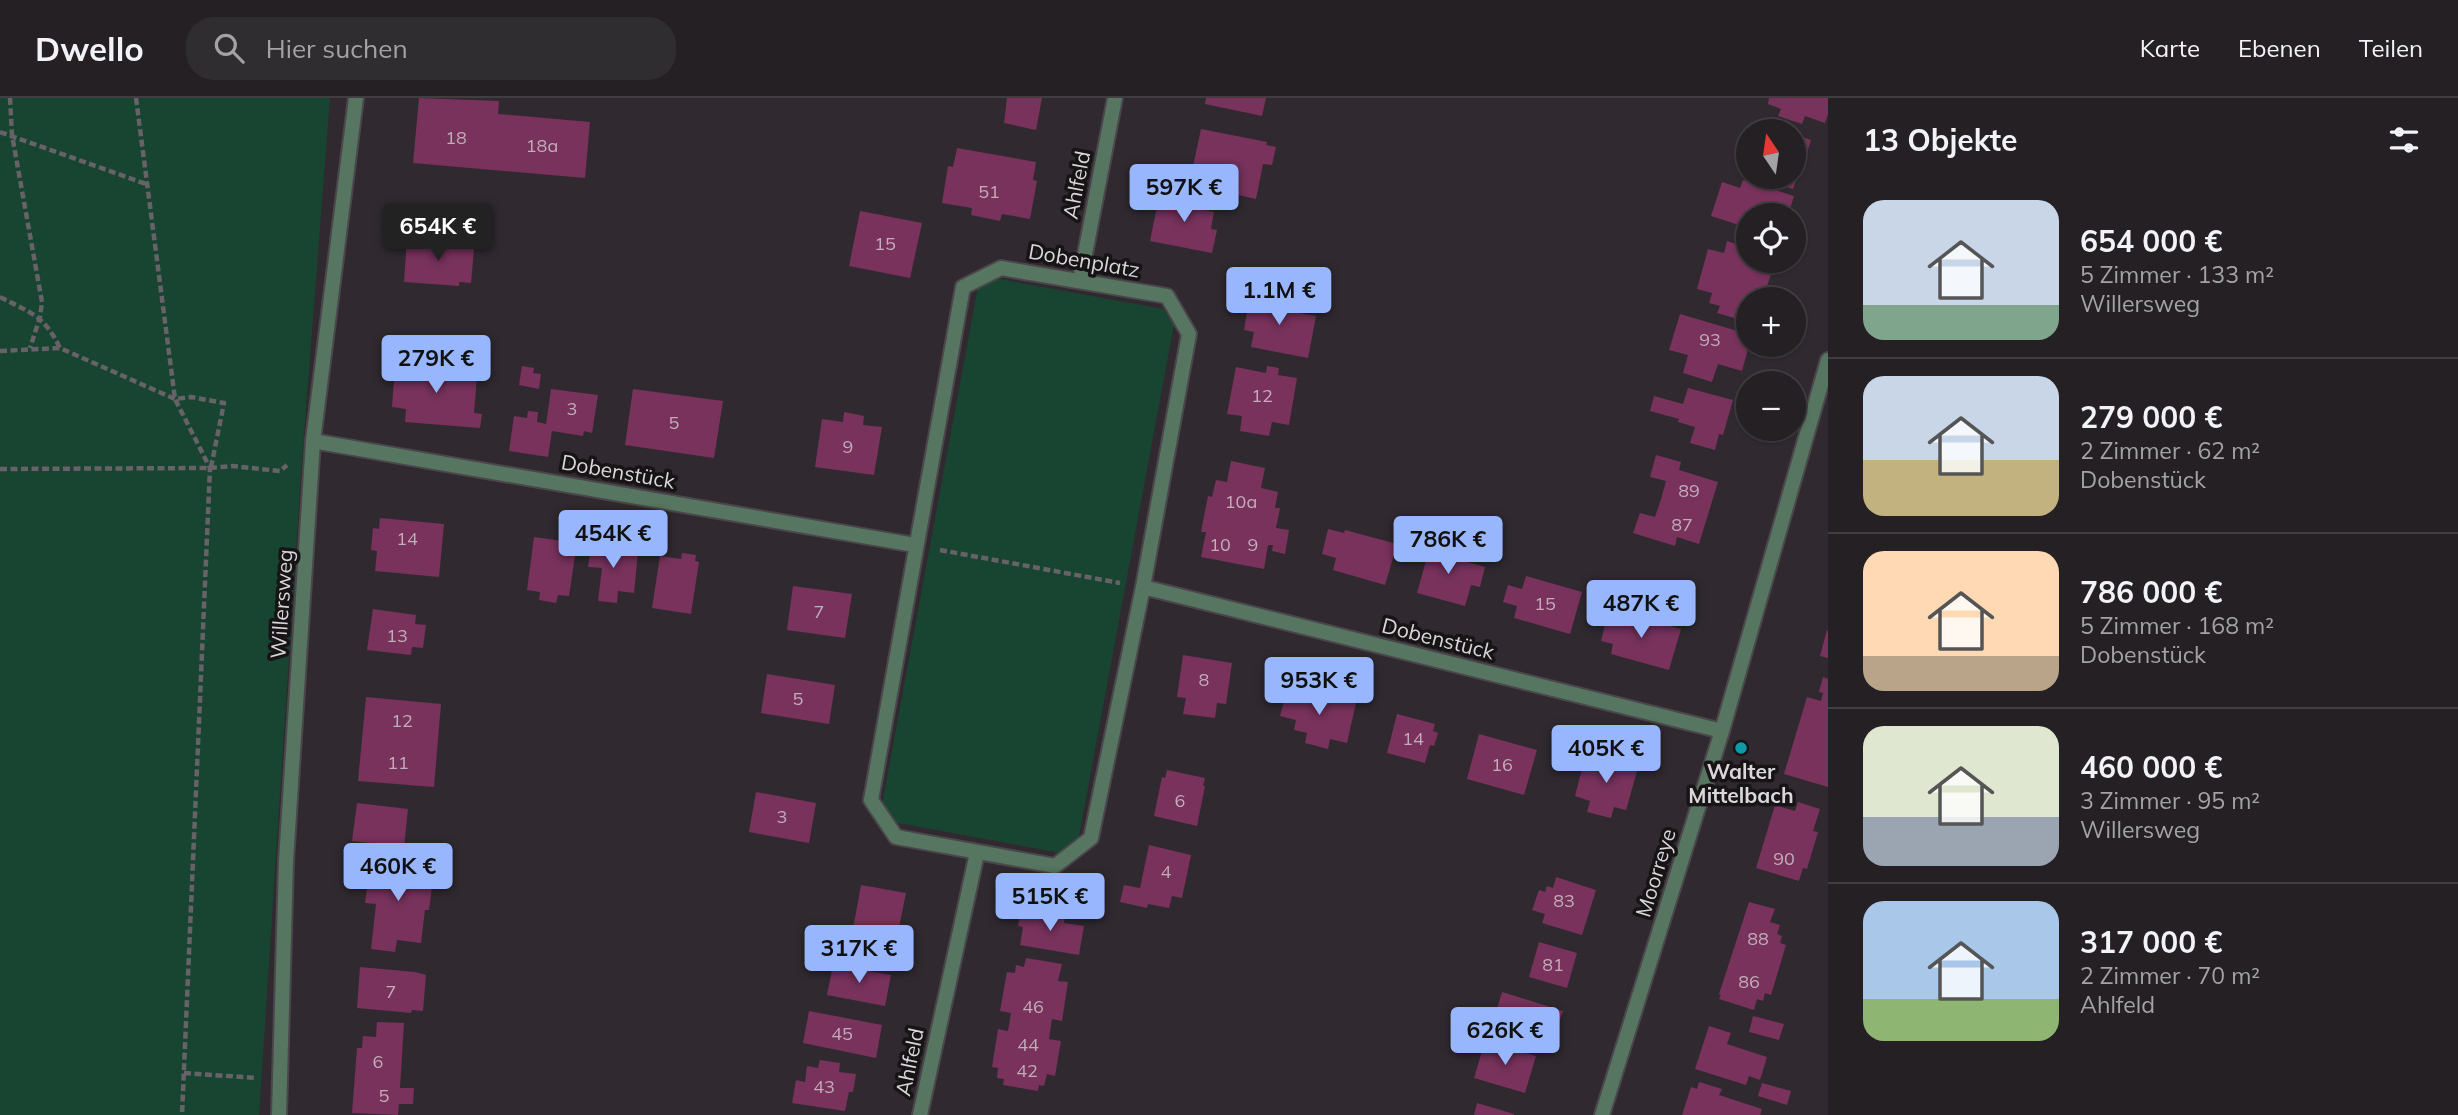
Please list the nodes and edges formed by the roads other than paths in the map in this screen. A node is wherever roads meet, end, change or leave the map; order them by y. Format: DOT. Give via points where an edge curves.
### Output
graph roads {
  1 [pos="356,98"];
  2 [pos="1115,98"];
  3 [pos="1080,280"];
  4 [pos="1828,360"];
  5 [pos="313,441"];
  6 [pos="915,545"];
  7 [pos="1143,587"];
  8 [pos="1722,731"];
  9 [pos="977,853"];
  10 [pos="279,1115"];
  11 [pos="920,1115"];
  12 [pos="1602,1115"];
  1 -- 5 [label="street, Willersweg"];
  2 -- 3 [label="street, Ahlfeld"];
  3 -- 6 [label="street, Dobenplatz" via="1001,268 963,288"];
  3 -- 7 [label="street, Dobenplatz" via="1167,296 1189,334"];
  4 -- 8 [label="street, Moorreye"];
  5 -- 6 [label="street, Dobenstück"];
  5 -- 10 [label="street, Willersweg" via="286,861"];
  6 -- 9 [label="street, Dobenplatz" via="871,800 896,837"];
  7 -- 8 [label="street, Dobenstück"];
  7 -- 9 [label="street, Dobenplatz" via="1091,838 1055,866"];
  8 -- 12 [label="street, Moorreye"];
  9 -- 11 [label="street, Ahlfeld"];
}
